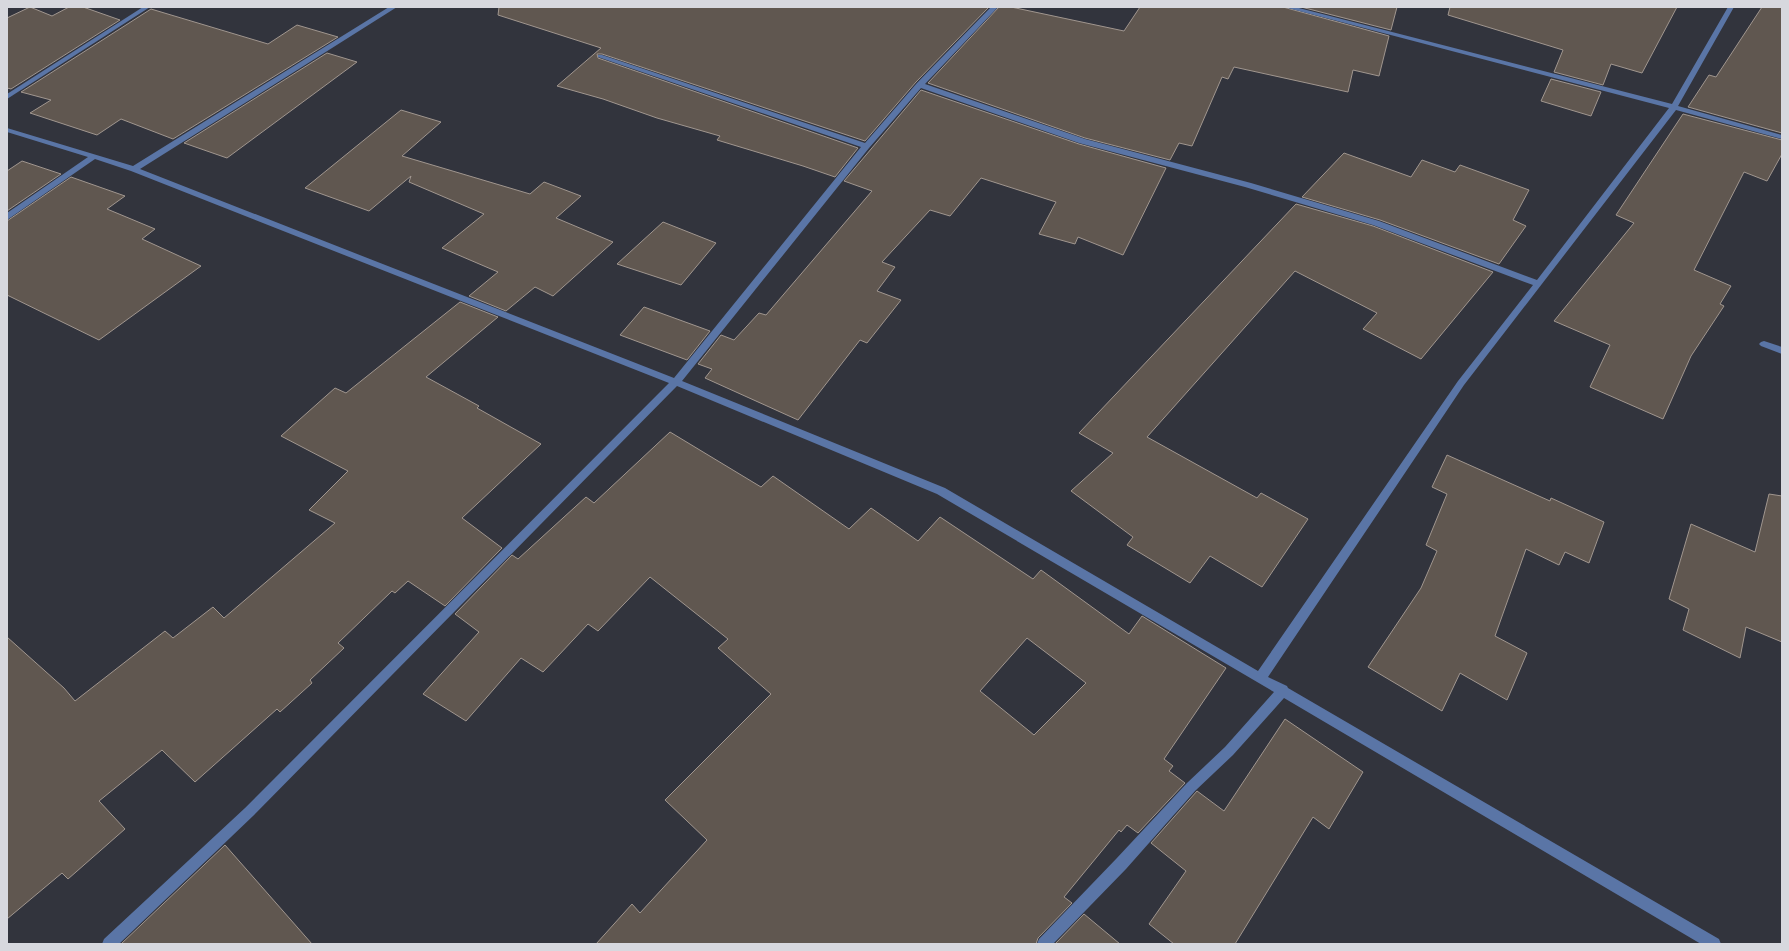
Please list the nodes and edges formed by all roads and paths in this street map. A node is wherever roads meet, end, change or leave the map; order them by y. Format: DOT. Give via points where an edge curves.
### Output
graph roads {
  1 [pos="147,7"];
  2 [pos="394,7"];
  3 [pos="995,7"];
  4 [pos="1287,7"];
  5 [pos="1731,7"];
  6 [pos="600,56"];
  7 [pos="920,85"];
  8 [pos="7,97"];
  9 [pos="1674,107"];
  10 [pos="7,130"];
  11 [pos="1782,137"];
  12 [pos="866,146"];
  13 [pos="93,157"];
  14 [pos="134,169"];
  15 [pos="7,217"];
  16 [pos="1539,284"];
  17 [pos="1764,344"];
  18 [pos="1782,351"];
  19 [pos="676,382"];
  20 [pos="1261,677"];
  21 [pos="1283,690"];
  22 [pos="109,944"];
  23 [pos="1044,944"];
  24 [pos="1714,944"];
  1 -- 8 [label="street"];
  2 -- 14 [label="street"];
  3 -- 7 [label="street"];
  4 -- 9 [label="street"];
  5 -- 9 [label="street"];
  6 -- 12 [label="street"];
  7 -- 12 [label="street"];
  7 -- 16 [label="street" via="1082,141 1376,222"];
  9 -- 11 [label="street"];
  9 -- 16 [label="street"];
  10 -- 13 [label="street"];
  12 -- 19 [label="street"];
  13 -- 14 [label="street"];
  13 -- 15 [label="street"];
  14 -- 19 [label="street"];
  16 -- 20 [label="street" via="1461,382"];
  17 -- 18 [label="street"];
  19 -- 20 [label="street" via="941,491"];
  19 -- 22 [label="street" via="249,812"];
  20 -- 21 [label="street"];
  21 -- 23 [label="street"];
  21 -- 24 [label="street"];
}
